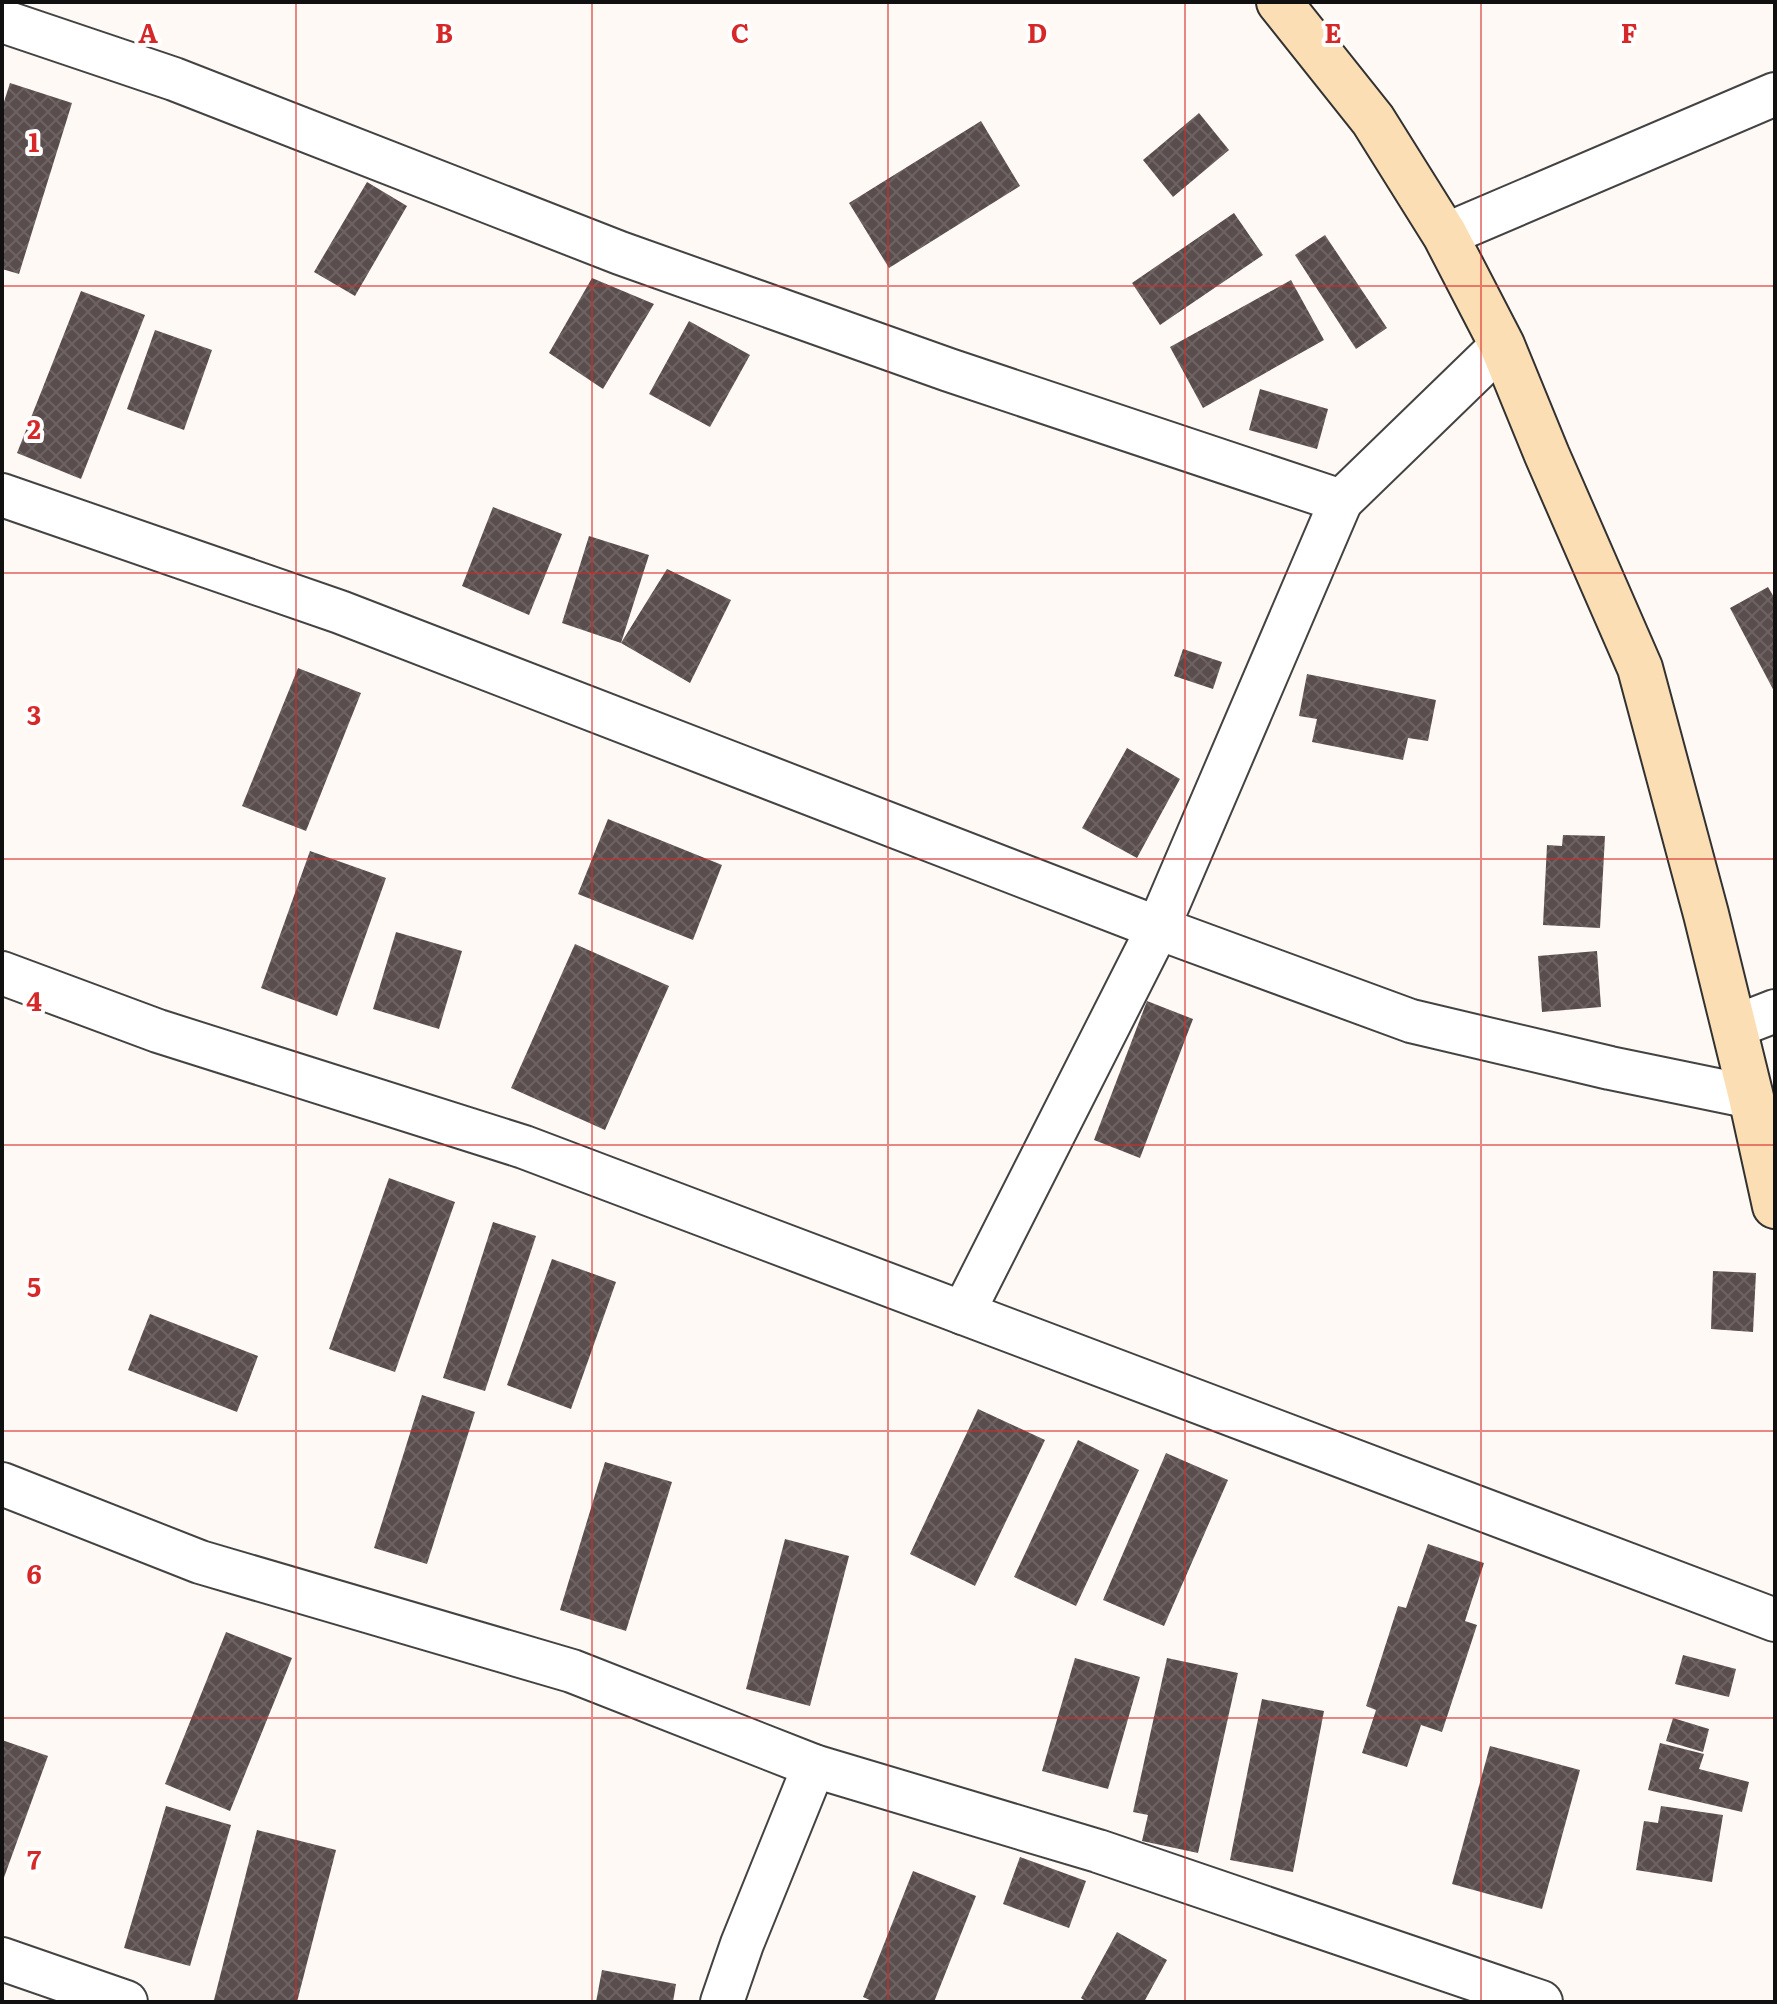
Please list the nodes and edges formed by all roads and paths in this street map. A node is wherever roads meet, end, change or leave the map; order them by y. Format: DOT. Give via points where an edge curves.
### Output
graph roads {
  1 [pos="1279,2"];
  2 [pos="2,21"];
  3 [pos="1775,94"];
  4 [pos="1445,235"];
  5 [pos="1502,345"];
  6 [pos="2,495"];
  7 [pos="1341,501"];
  8 [pos="1158,928"];
  9 [pos="2,973"];
  10 [pos="1775,1011"];
  11 [pos="1734,1027"];
  12 [pos="1751,1097"];
  13 [pos="1775,1206"];
  14 [pos="963,1313"];
  15 [pos="2,1484"];
  16 [pos="1775,1620"];
  17 [pos="814,1766"];
  18 [pos="2,1959"];
  19 [pos="126,2002"];
  20 [pos="722,2002"];
  21 [pos="1541,2002"];
  1 -- 4 [label="street" via="1373,120"];
  2 -- 7 [label="street" via="174,79 635,258"];
  3 -- 4 [label="street"];
  4 -- 5 [label="street"];
  5 -- 7 [label="street"];
  5 -- 11 [label="street" via="1640,668"];
  6 -- 8 [label="street" via="340,612"];
  7 -- 8 [label="street"];
  8 -- 12 [label="street" via="1411,1021"];
  8 -- 14 [label="street"];
  9 -- 14 [label="street" via="158,1031 524,1147"];
  10 -- 11 [label="street"];
  11 -- 12 [label="street"];
  12 -- 13 [label="street"];
  14 -- 16 [label="street"];
  15 -- 17 [label="street" via="200,1562 572,1671"];
  17 -- 20 [label="street"];
  17 -- 21 [label="street" via="1098,1851"];
  18 -- 19 [label="street"];
}
